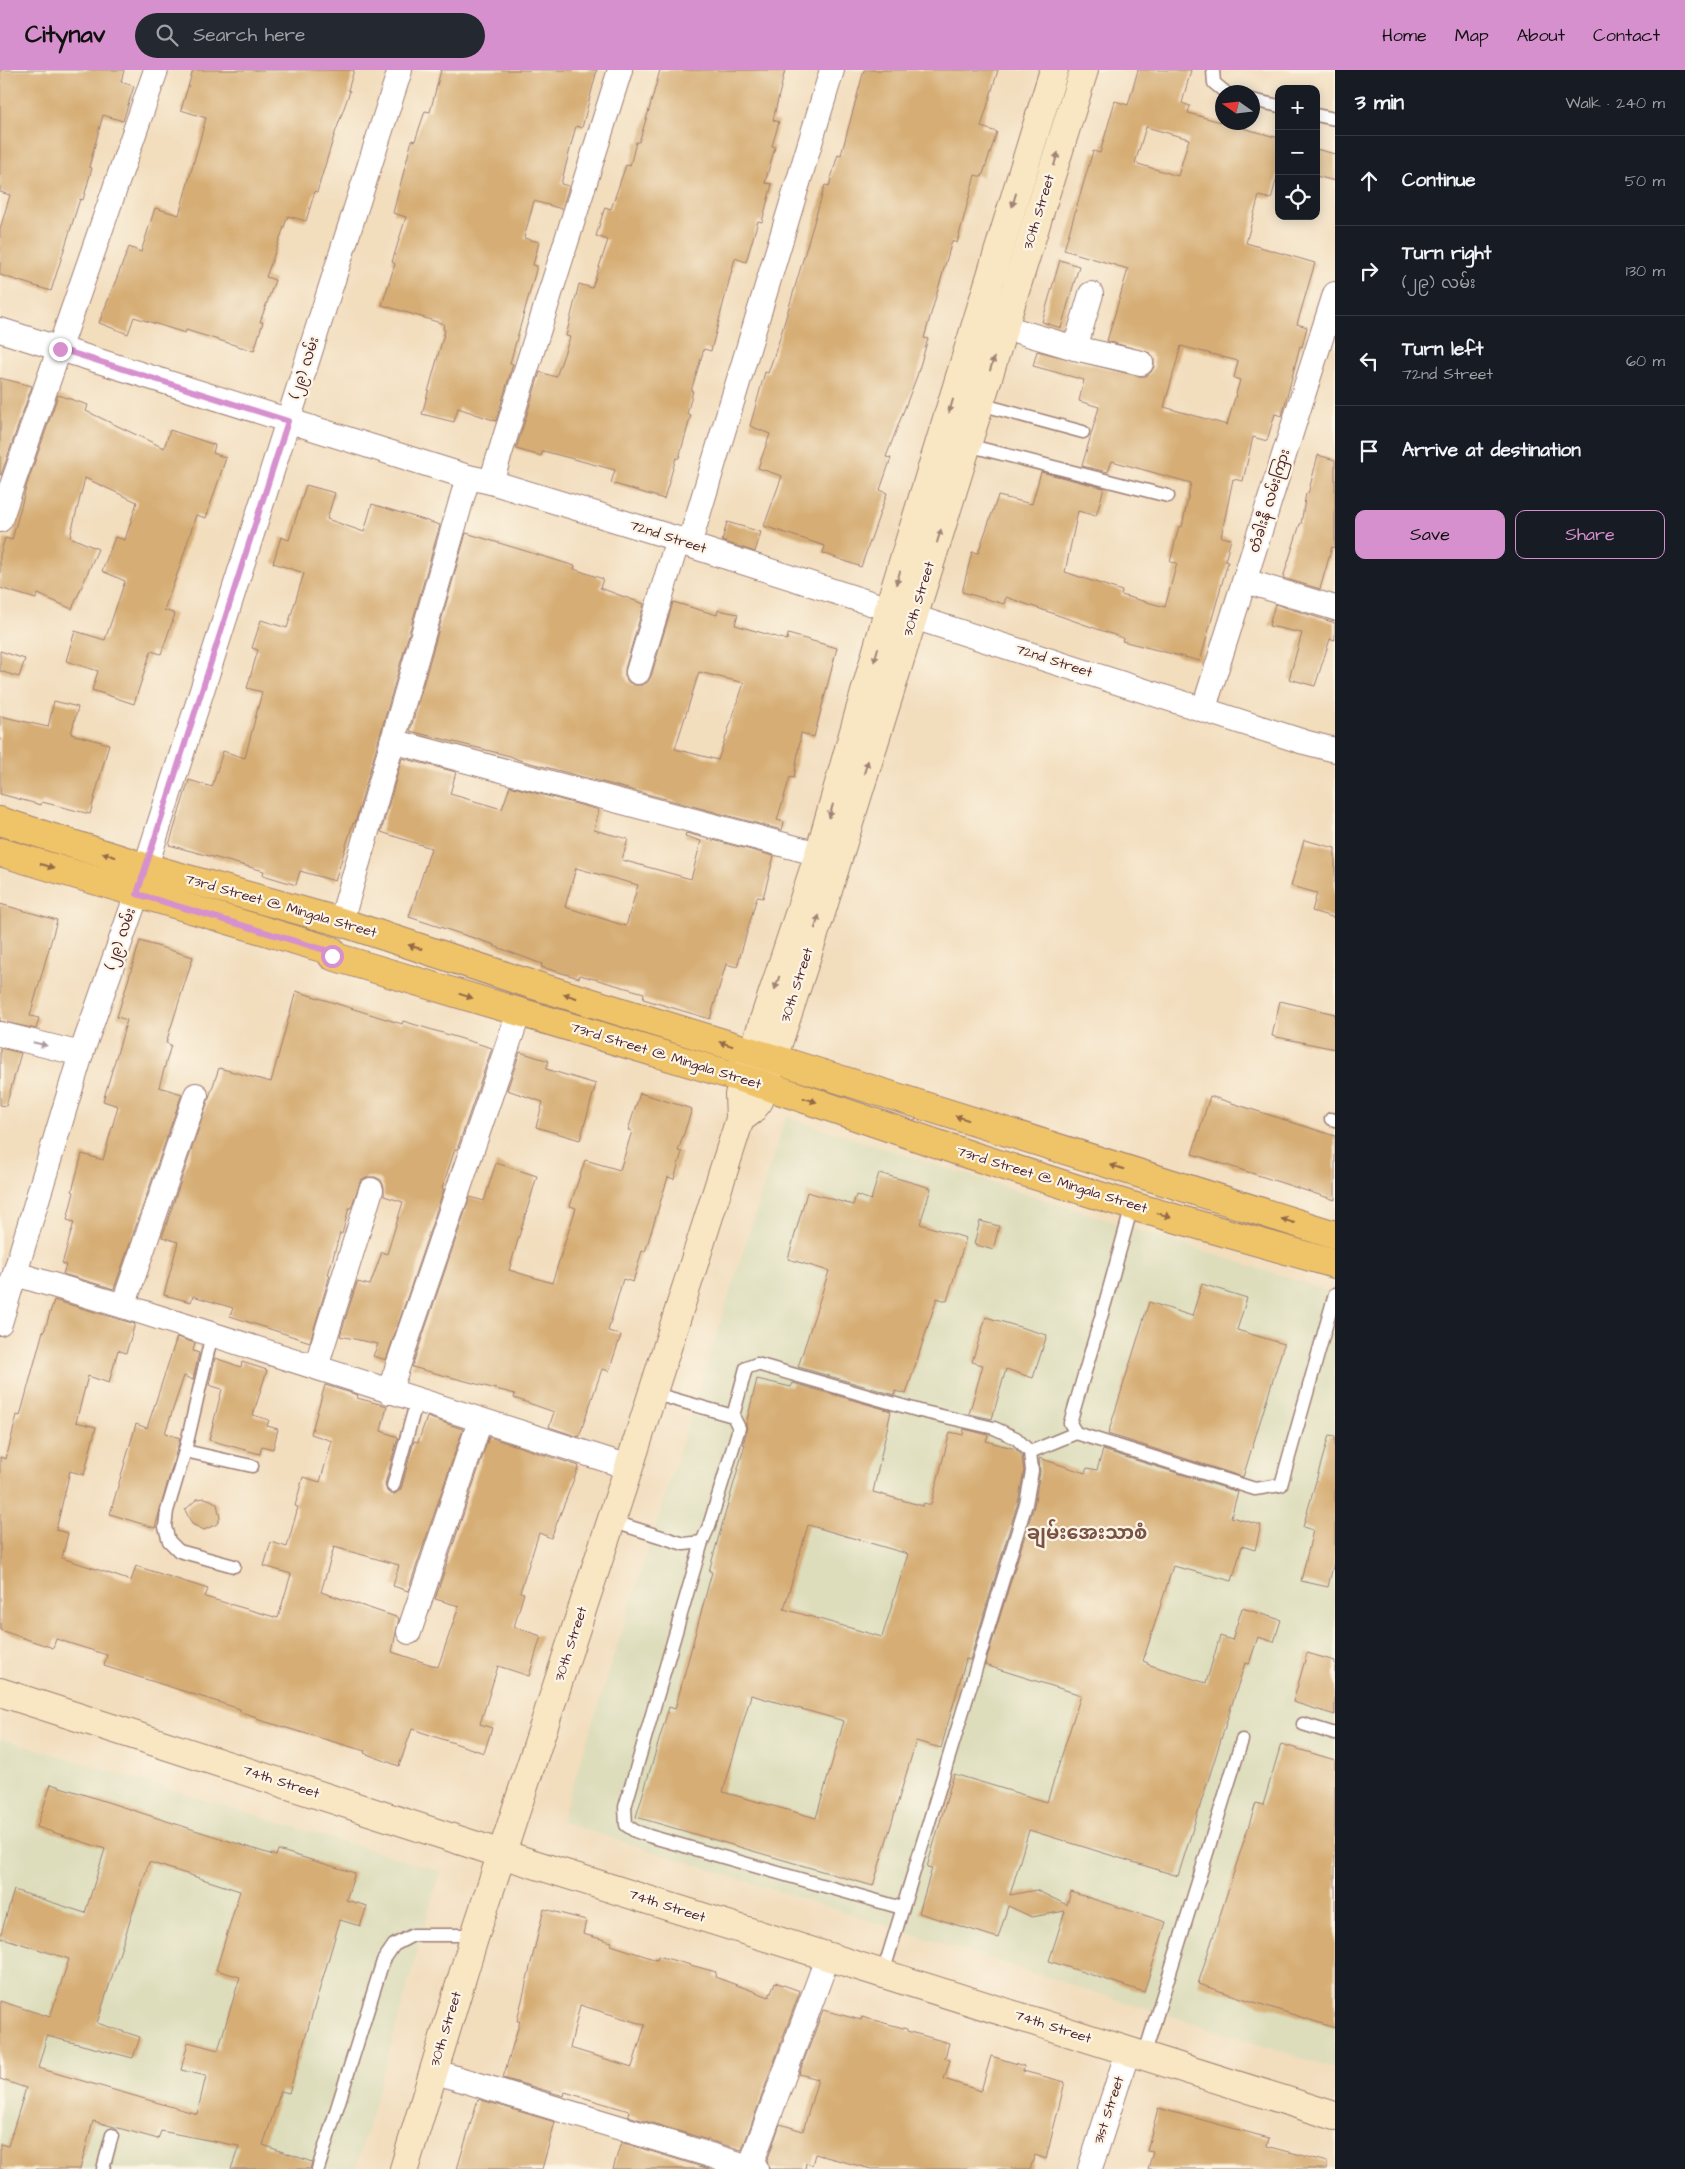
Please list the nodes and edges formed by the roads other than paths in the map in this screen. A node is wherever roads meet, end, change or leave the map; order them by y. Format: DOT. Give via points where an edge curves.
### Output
graph roads {
  1 [pos="156,70"];
  2 [pos="400,70"];
  3 [pos="620,70"];
  4 [pos="832,70"];
  5 [pos="1054,70"];
  6 [pos="1084,70"];
  7 [pos="1213,70"];
  8 [pos="1216,85"];
  9 [pos="1260,102"];
  10 [pos="1275,105"];
  11 [pos="1320,116"];
  12 [pos="1335,119"];
  13 [pos="1091,294"];
  14 [pos="1335,294"];
  15 [pos="1004,327"];
  16 [pos="0,330"];
  17 [pos="1074,348"];
  18 [pos="60,349"];
  19 [pos="1141,363"];
  20 [pos="980,404"];
  21 [pos="288,421"];
  22 [pos="1083,432"];
  23 [pos="967,445"];
  24 [pos="480,480"];
  25 [pos="1168,496"];
  26 [pos="0,520"];
  27 [pos="683,542"];
  28 [pos="1245,581"];
  29 [pos="1335,608"];
  30 [pos="901,612"];
  31 [pos="638,672"];
  32 [pos="1204,708"];
  33 [pos="392,741"];
  34 [pos="1335,750"];
  35 [pos="0,821"];
  36 [pos="0,852"];
  37 [pos="819,854"];
  38 [pos="145,867"];
  39 [pos="137,894"];
  40 [pos="342,922"];
  41 [pos="519,1012"];
  42 [pos="0,1034"];
  43 [pos="81,1054"];
  44 [pos="763,1055"];
  45 [pos="754,1082"];
  46 [pos="196,1095"];
  47 [pos="371,1190"];
  48 [pos="1132,1206"];
  49 [pos="1335,1235"];
  50 [pos="1335,1264"];
  51 [pos="16,1274"];
  52 [pos="1335,1294"];
  53 [pos="123,1306"];
  54 [pos="0,1323"];
  55 [pos="212,1334"];
  56 [pos="316,1367"];
  57 [pos="389,1392"];
  58 [pos="652,1393"];
  59 [pos="417,1400"];
  60 [pos="733,1416"];
  61 [pos="480,1421"];
  62 [pos="1076,1433"];
  63 [pos="185,1451"];
  64 [pos="1030,1452"];
  65 [pos="252,1466"];
  66 [pos="629,1467"];
  67 [pos="393,1486"];
  68 [pos="611,1520"];
  69 [pos="702,1542"];
  70 [pos="234,1566"];
  71 [pos="409,1632"];
  72 [pos="0,1692"];
  73 [pos="1303,1724"];
  74 [pos="1335,1734"];
  75 [pos="1242,1740"];
  76 [pos="502,1854"];
  77 [pos="902,1908"];
  78 [pos="475,1935"];
  79 [pos="828,1956"];
  80 [pos="883,1973"];
  81 [pos="1136,2053"];
  82 [pos="433,2071"];
  83 [pos="1335,2116"];
  84 [pos="112,2135"];
  85 [pos="753,2168"];
  86 [pos="103,2169"];
  87 [pos="318,2169"];
  88 [pos="404,2169"];
  89 [pos="1090,2169"];
  1 -- 18 [label="street"];
  2 -- 21 [label="street, (၂၉) လမ်း"];
  3 -- 24 [label="street"];
  4 -- 27 [label="street"];
  5 -- 30 [label="main road, 30th Street, one-way"];
  15 -- 6 [label="main road, 30th Street, one-way"];
  7 -- 8 [label="lane"];
  9 -- 10 [label="lane"];
  11 -- 12 [label="lane"];
  13 -- 17 [label="street"];
  14 -- 28 [label="street, တံခါးနီ လမ်းကြား"];
  15 -- 17 [label="street"];
  20 -- 15 [label="main road, 30th Street, one-way"];
  16 -- 18 [label="street, 72nd Street"];
  17 -- 19 [label="street"];
  18 -- 21 [label="street, 72nd Street"];
  18 -- 26 [label="street"];
  20 -- 22 [label="lane"];
  20 -- 23 [label="main road, 30th Street"];
  21 -- 24 [label="street, 72nd Street"];
  21 -- 38 [label="street, (၂၉) လမ်း"];
  23 -- 25 [label="lane"];
  30 -- 23 [label="main road, 30th Street, one-way"];
  24 -- 27 [label="street, 72nd Street"];
  24 -- 33 [label="street"];
  27 -- 30 [label="street, 72nd Street"];
  27 -- 31 [label="street"];
  28 -- 29 [label="street"];
  28 -- 32 [label="street, တံခါးနီ လမ်းကြား"];
  30 -- 32 [label="street, 72nd Street"];
  30 -- 37 [label="main road, 30th Street, one-way"];
  44 -- 30 [label="main road, 30th Street, one-way" via="819,919"];
  32 -- 34 [label="street, 72nd Street"];
  33 -- 37 [label="street"];
  33 -- 40 [label="street"];
  38 -- 35 [label="main road, 73rd Street @ Mingala Street, one-way"];
  36 -- 39 [label="main road, 73rd Street @ Mingala Street, one-way"];
  37 -- 44 [label="main road, 30th Street, one-way"];
  38 -- 39 [label="street, (၂၉) လမ်း"];
  38 -- 40 [label="main road, 73rd Street @ Mingala Street"];
  39 -- 41 [label="main road, 73rd Street @ Mingala Street, one-way"];
  39 -- 43 [label="street, (၂၉) လမ်း"];
  44 -- 40 [label="main road, 73rd Street @ Mingala Street, one-way"];
  41 -- 45 [label="main road, 73rd Street @ Mingala Street"];
  41 -- 57 [label="street"];
  42 -- 43 [label="street, one-way"];
  43 -- 51 [label="street, (၂၉) လမ်း"];
  44 -- 45 [label="main road, 30th Street"];
  49 -- 44 [label="main road, 73rd Street @ Mingala Street, one-way"];
  45 -- 48 [label="main road, 73rd Street @ Mingala Street, one-way"];
  45 -- 58 [label="main road, 30th Street" via="739,1096 740,1119"];
  46 -- 53 [label="street"];
  47 -- 56 [label="street"];
  48 -- 50 [label="main road, 73rd Street @ Mingala Street, one-way"];
  48 -- 62 [label="lane" via="1070,1423"];
  51 -- 53 [label="street"];
  51 -- 54 [label="street, (၂၉) လမ်း"];
  52 -- 62 [label="lane" via="1280,1485 1255,1489"];
  53 -- 55 [label="street"];
  55 -- 56 [label="street"];
  55 -- 63 [label="lane"];
  56 -- 57 [label="street"];
  57 -- 59 [label="street"];
  58 -- 60 [label="lane"];
  58 -- 66 [label="main road, 30th Street"];
  59 -- 61 [label="street"];
  59 -- 67 [label="lane"];
  60 -- 64 [label="lane" via="746,1368 757,1364 920,1411 994,1428 1016,1438"];
  60 -- 69 [label="lane" via="739,1428"];
  61 -- 66 [label="street"];
  61 -- 71 [label="street"];
  62 -- 64 [label="lane"];
  63 -- 65 [label="lane"];
  63 -- 70 [label="lane" via="167,1511 169,1541 178,1551"];
  64 -- 77 [label="lane" via="1032,1471 1026,1504"];
  66 -- 68 [label="main road, 30th Street"];
  68 -- 69 [label="lane" via="684,1544"];
  68 -- 76 [label="main road, 30th Street"];
  69 -- 77 [label="lane" via="625,1807 626,1824 649,1836"];
  72 -- 76 [label="main road, 74th Street"];
  73 -- 74 [label="lane"];
  75 -- 81 [label="lane"];
  76 -- 78 [label="main road, 30th Street"];
  76 -- 79 [label="main road, 74th Street"];
  77 -- 80 [label="lane"];
  78 -- 82 [label="main road, 30th Street"];
  78 -- 87 [label="lane" via="413,1935 394,1945 384,1961"];
  79 -- 80 [label="main road, 74th Street"];
  79 -- 85 [label="street"];
  80 -- 81 [label="main road, 74th Street"];
  81 -- 83 [label="main road, 74th Street"];
  81 -- 89 [label="street, 31st Street"];
  82 -- 85 [label="street"];
  82 -- 88 [label="main road, 30th Street"];
  84 -- 86 [label="lane"];
}
